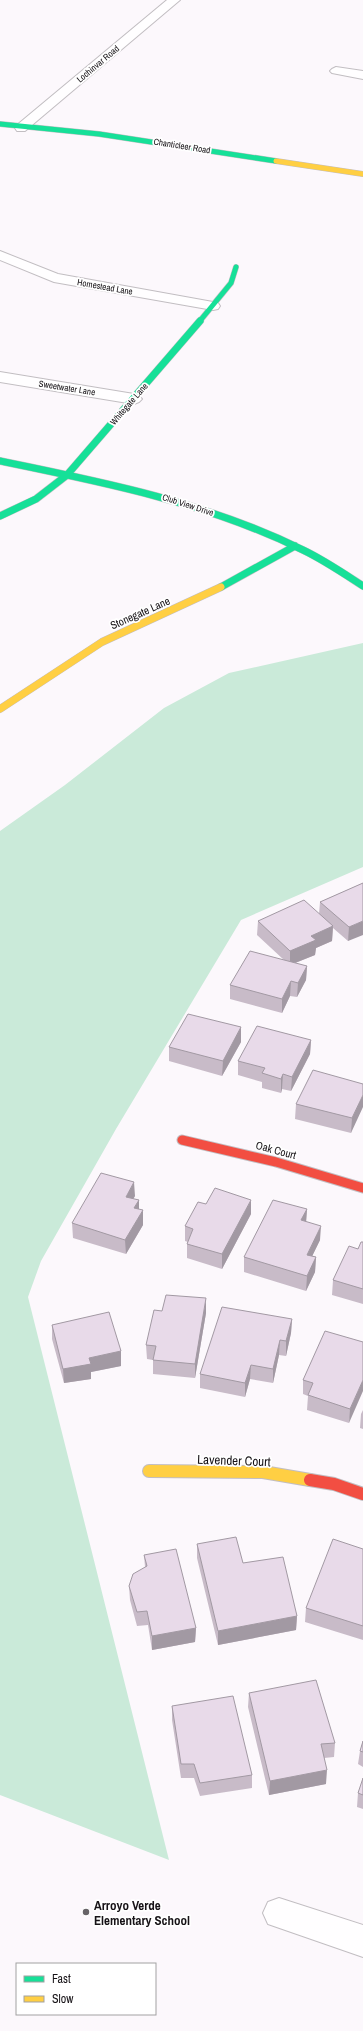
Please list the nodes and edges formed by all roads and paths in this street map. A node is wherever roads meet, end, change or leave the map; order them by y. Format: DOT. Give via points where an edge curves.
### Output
graph roads {
  1 [pos="174,0"];
  2 [pos="336,71"];
  3 [pos="363,75"];
  4 [pos="0,124"];
  5 [pos="21,128"];
  6 [pos="363,174"];
  7 [pos="0,255"];
  8 [pos="236,267"];
  9 [pos="213,306"];
  10 [pos="0,377"];
  11 [pos="134,399"];
  12 [pos="0,461"];
  13 [pos="68,475"];
  14 [pos="0,516"];
  15 [pos="295,546"];
  16 [pos="363,586"];
  17 [pos="0,709"];
  18 [pos="182,1140"];
  19 [pos="363,1188"];
  20 [pos="149,1471"];
  21 [pos="363,1494"];
  22 [pos="280,1913"];
  23 [pos="363,1941"];
  1 -- 5 [label="street, Lochinvar Road"];
  2 -- 3 [label="street"];
  4 -- 5 [label="street, Chanticleer Road"];
  5 -- 6 [label="street, Chanticleer Road" via="106,135"];
  7 -- 9 [label="street, Homestead Lane" via="54,278"];
  8 -- 9 [label="street, Whitegate Lane" via="230,283"];
  9 -- 11 [label="street, Whitegate Lane"];
  10 -- 11 [label="street, Sweetwater Lane"];
  11 -- 13 [label="street, Whitegate Lane"];
  12 -- 13 [label="street, Club View Drive"];
  13 -- 14 [label="street, Whitegate Lane" via="29,505"];
  13 -- 15 [label="street, Club View Drive" via="190,505"];
  15 -- 16 [label="street, Club View Drive"];
  15 -- 17 [label="street, Stonegate Lane" via="196,601 119,634 73,659"];
  18 -- 19 [label="street, Oak Court" via="276,1162"];
  20 -- 21 [label="street, Lavender Court" via="263,1472 334,1484"];
  22 -- 23 [label="street"];
}
